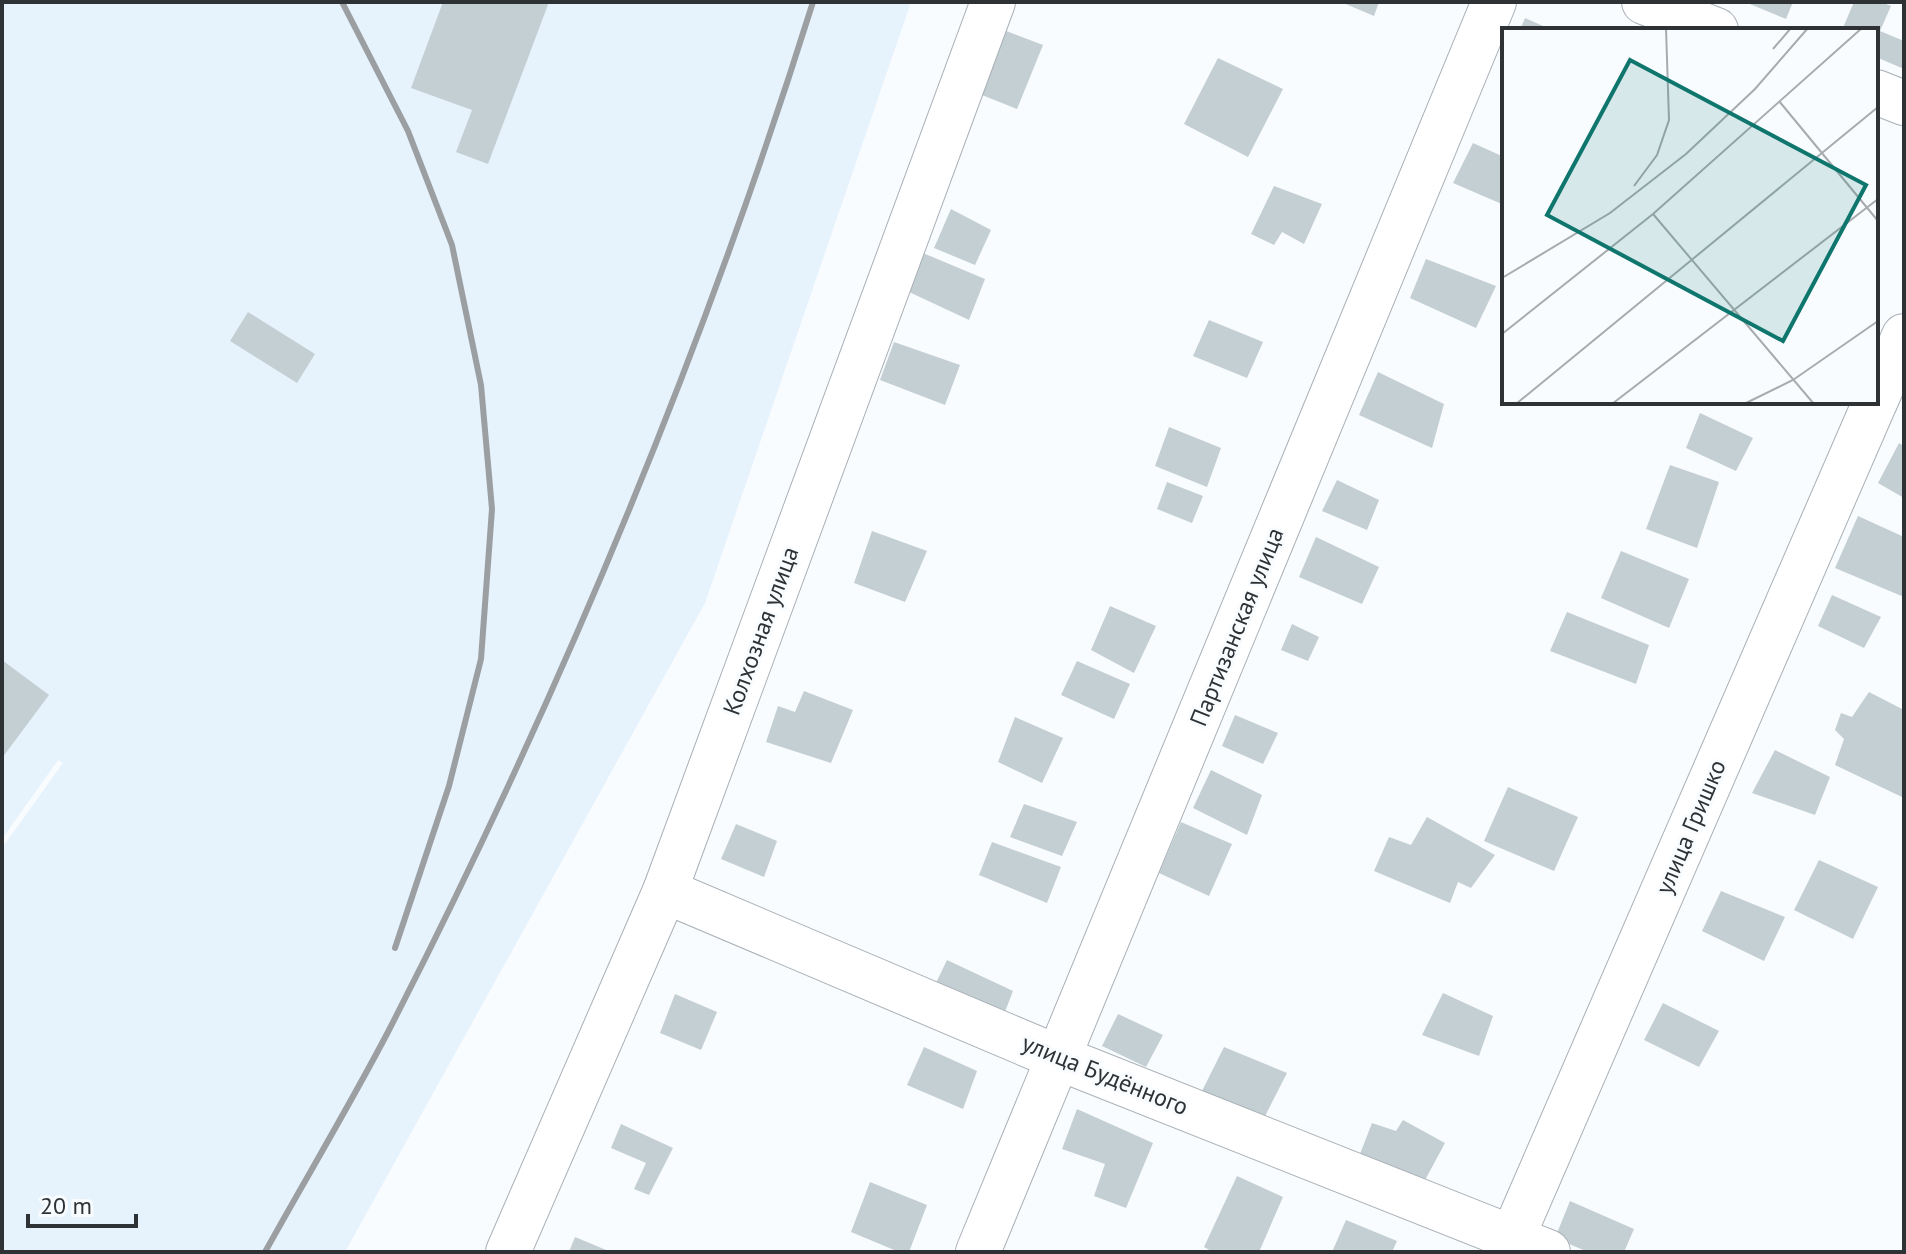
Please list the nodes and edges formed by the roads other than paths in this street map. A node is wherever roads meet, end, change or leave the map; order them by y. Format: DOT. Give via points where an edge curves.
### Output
graph roads {
  1 [pos="993,2"];
  2 [pos="1494,2"];
  3 [pos="1644,2"];
  4 [pos="1711,28"];
  5 [pos="1878,93"];
  6 [pos="1904,103"];
  7 [pos="1904,336"];
  8 [pos="1878,396"];
  9 [pos="1875,404"];
  10 [pos="665,891"];
  11 [pos="1059,1058"];
  12 [pos="1522,1247"];
  13 [pos="508,1252"];
  14 [pos="978,1252"];
  1 -- 10 [label="street, Колхозная улица"];
  2 -- 11 [label="street, Партизанская улица"];
  3 -- 4 [label="street"];
  5 -- 6 [label="street"];
  7 -- 8 [label="street, улица Гришко"];
  9 -- 12 [label="street, улица Гришко"];
  10 -- 11 [label="street, улица Будённого"];
  10 -- 13 [label="street, Колхозная улица"];
  11 -- 12 [label="street, улица Будённого"];
  11 -- 14 [label="street, Партизанская улица"];
}
